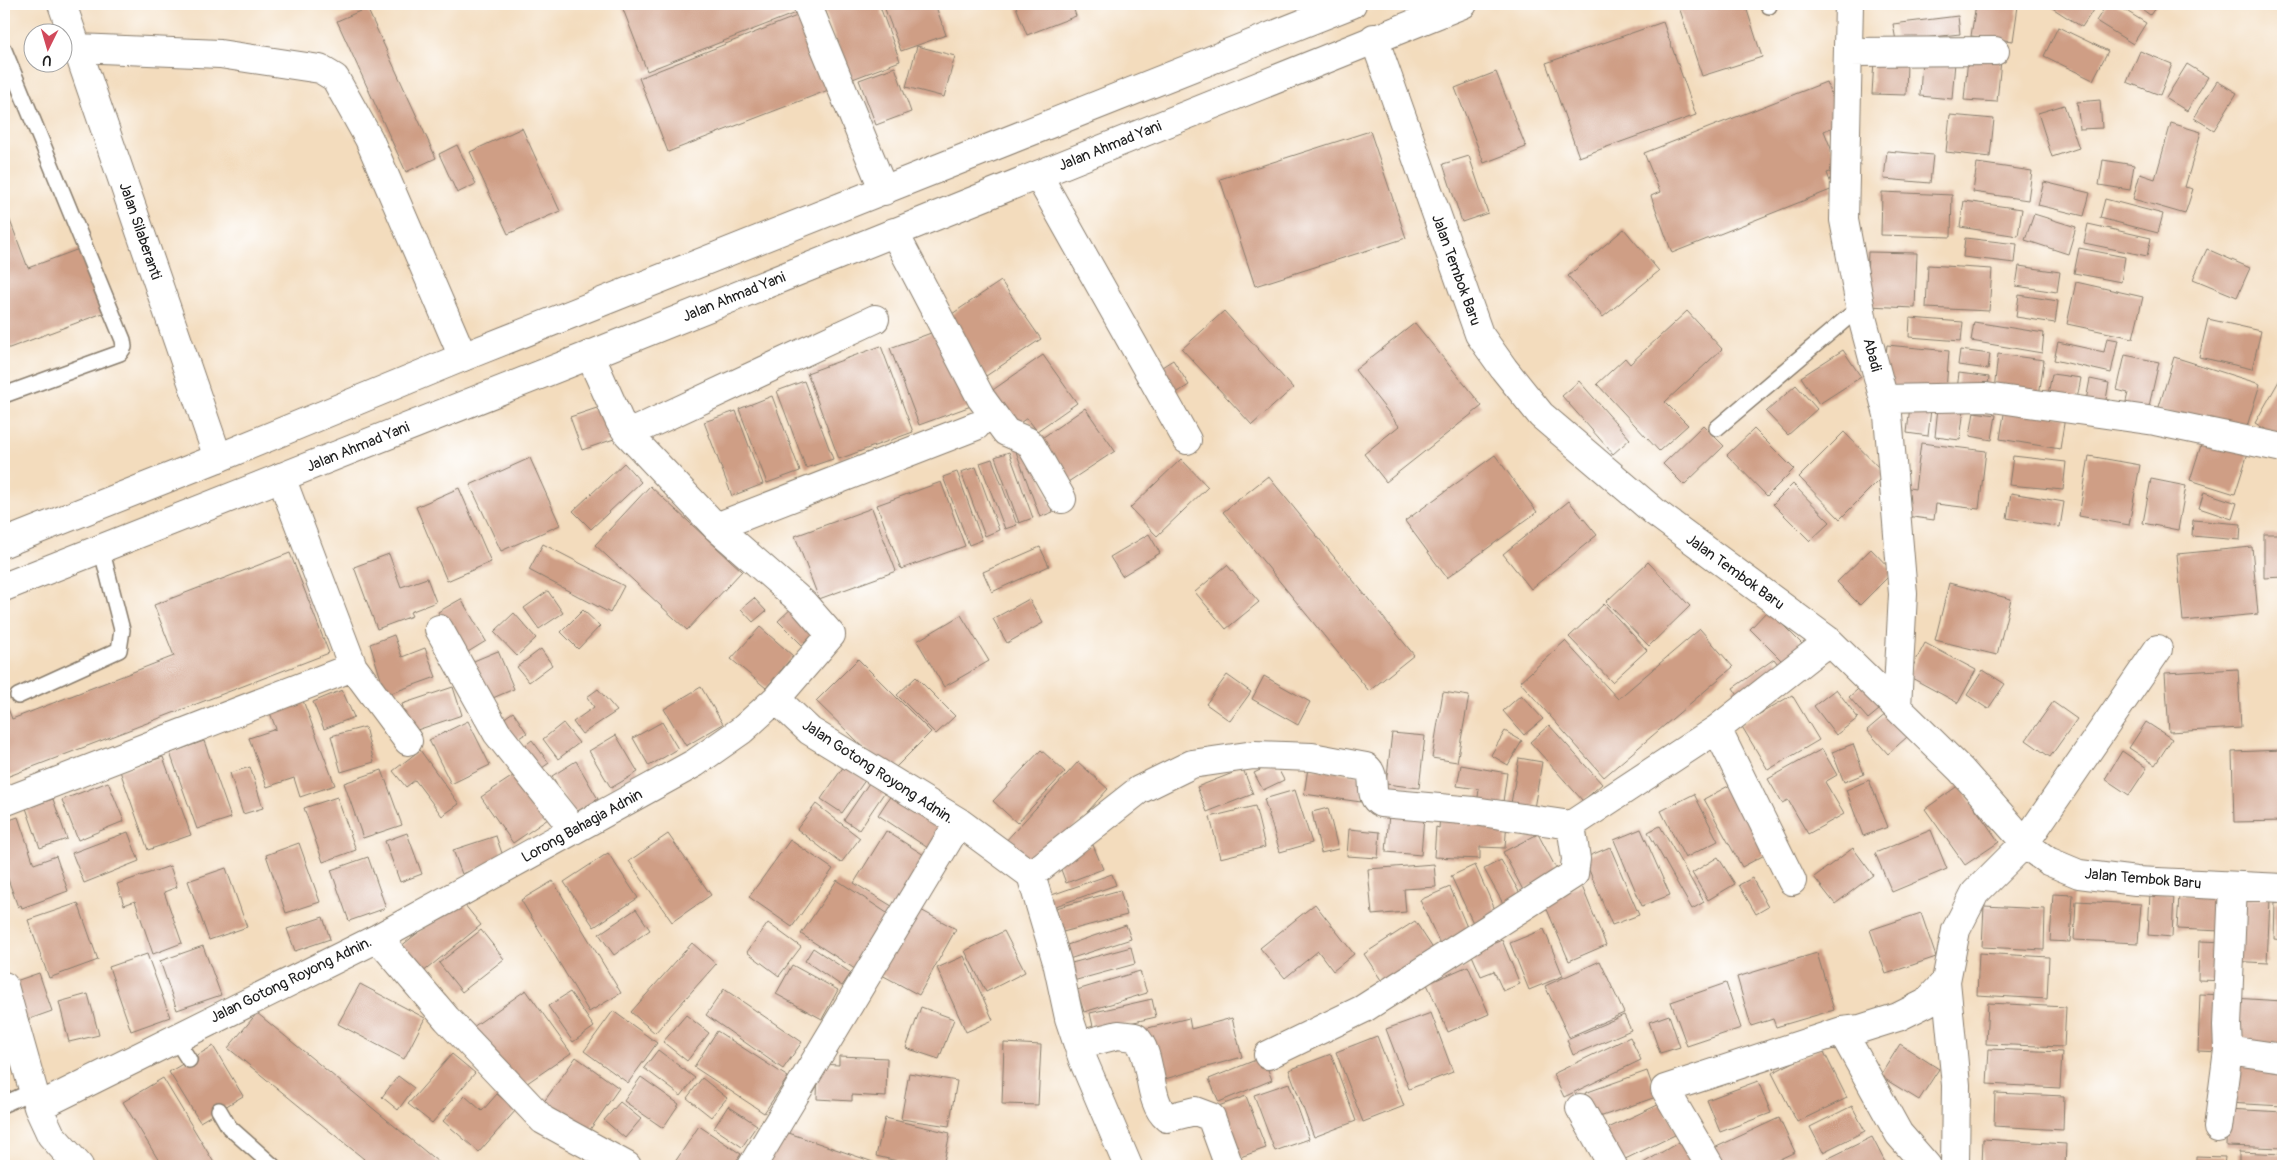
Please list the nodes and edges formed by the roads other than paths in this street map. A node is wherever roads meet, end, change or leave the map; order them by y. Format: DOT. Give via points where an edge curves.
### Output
graph roads {
  1 [pos="62,4"];
  2 [pos="807,4"];
  3 [pos="1462,4"];
  4 [pos="1850,4"];
  5 [pos="1337,7"];
  6 [pos="1374,38"];
  7 [pos="77,48"];
  8 [pos="4,50"];
  9 [pos="1995,51"];
  10 [pos="1848,52"];
  11 [pos="1038,175"];
  12 [pos="884,191"];
  13 [pos="894,232"];
  14 [pos="1860,307"];
  15 [pos="875,319"];
  16 [pos="590,355"];
  17 [pos="463,358"];
  18 [pos="4,395"];
  19 [pos="1884,399"];
  20 [pos="976,426"];
  21 [pos="1717,428"];
  22 [pos="628,434"];
  23 [pos="1188,440"];
  24 [pos="2283,448"];
  25 [pos="218,458"];
  26 [pos="280,477"];
  27 [pos="1062,499"];
  28 [pos="716,527"];
  29 [pos="4,543"];
  30 [pos="102,548"];
  31 [pos="4,587"];
  32 [pos="439,629"];
  33 [pos="1829,641"];
  34 [pos="2158,649"];
  35 [pos="353,668"];
  36 [pos="18,696"];
  37 [pos="776,699"];
  38 [pos="1896,707"];
  39 [pos="1716,730"];
  40 [pos="408,741"];
  41 [pos="4,802"];
  42 [pos="959,822"];
  43 [pos="1571,825"];
  44 [pos="574,830"];
  45 [pos="2025,843"];
  46 [pos="1031,876"];
  47 [pos="1792,881"];
  48 [pos="2233,886"];
  49 [pos="2283,888"];
  50 [pos="378,938"];
  51 [pos="1946,981"];
  52 [pos="6,1000"];
  53 [pos="1842,1030"];
  54 [pos="1078,1045"];
  55 [pos="2228,1050"];
  56 [pos="1268,1055"];
  57 [pos="2283,1058"];
  58 [pos="35,1099"];
  59 [pos="4,1104"];
  60 [pos="1580,1108"];
  61 [pos="219,1110"];
  62 [pos="2218,1128"];
  63 [pos="79,1166"];
  64 [pos="273,1166"];
  65 [pos="627,1166"];
  66 [pos="752,1166"];
  67 [pos="1128,1166"];
  68 [pos="1229,1166"];
  69 [pos="1612,1166"];
  70 [pos="1710,1166"];
  71 [pos="1927,1166"];
  72 [pos="1955,1166"];
  1 -- 7 [label="main road, Jalan Silaberanti"];
  2 -- 12 [label="main road"];
  3 -- 6 [label="main road, Jalan Ahmad Yani"];
  4 -- 10 [label="main road, Abadi"];
  5 -- 12 [label="main road"];
  6 -- 11 [label="main road, Jalan Ahmad Yani"];
  6 -- 33 [label="main road, Jalan Tembok Baru" via="1479,334 1504,369 1541,415 1656,513"];
  7 -- 17 [label="main road" via="220,54 320,69 335,78 369,139"];
  7 -- 25 [label="main road, Jalan Silaberanti"];
  8 -- 18 [label="lane" via="124,347 120,353"];
  9 -- 10 [label="main road"];
  10 -- 14 [label="main road, Abadi" via="1844,220"];
  11 -- 13 [label="main road, Jalan Ahmad Yani"];
  11 -- 23 [label="main road"];
  12 -- 17 [label="main road"];
  13 -- 16 [label="main road, Jalan Ahmad Yani"];
  13 -- 27 [label="main road" via="981,398 1006,432 1031,445"];
  14 -- 19 [label="main road, Abadi"];
  14 -- 21 [label="lane"];
  15 -- 22 [label="main road"];
  16 -- 22 [label="main road"];
  16 -- 26 [label="main road, Jalan Ahmad Yani"];
  17 -- 25 [label="main road"];
  19 -- 24 [label="main road" via="1986,397 2155,421"];
  19 -- 38 [label="main road, Abadi" via="1888,414 1903,594"];
  20 -- 28 [label="main road"];
  22 -- 28 [label="main road"];
  25 -- 29 [label="main road"];
  26 -- 30 [label="main road, Jalan Ahmad Yani"];
  26 -- 35 [label="main road"];
  28 -- 37 [label="main road" via="803,602 832,635"];
  30 -- 31 [label="main road, Jalan Ahmad Yani"];
  30 -- 36 [label="lane" via="122,630 118,650"];
  32 -- 44 [label="main road" via="498,733"];
  33 -- 38 [label="main road, Jalan Tembok Baru"];
  33 -- 39 [label="main road"];
  34 -- 45 [label="main road"];
  35 -- 40 [label="main road"];
  35 -- 41 [label="main road"];
  37 -- 42 [label="main road, Jalan Gotong Royong Adnin." via="810,731"];
  37 -- 44 [label="main road, Lorong Bahagia Adnin" via="742,730 695,764"];
  38 -- 45 [label="main road, Jalan Tembok Baru" via="1961,770"];
  39 -- 43 [label="main road"];
  39 -- 47 [label="main road"];
  42 -- 46 [label="main road"];
  42 -- 66 [label="main road, Jalan Gotong Royong Adnin."];
  43 -- 46 [label="main road" via="1382,803 1373,795 1372,775 1366,768 1312,757 1254,755 1192,764 1139,790"];
  43 -- 56 [label="main road" via="1576,859 1574,874 1363,1009"];
  44 -- 50 [label="main road, Lorong Bahagia Adnin"];
  45 -- 48 [label="main road, Jalan Tembok Baru" via="2048,861 2079,874 2136,881"];
  45 -- 51 [label="main road" via="1975,894 1956,930"];
  46 -- 54 [label="main road"];
  48 -- 49 [label="main road, Jalan Tembok Baru"];
  48 -- 55 [label="main road"];
  50 -- 58 [label="main road, Jalan Gotong Royong Adnin." via="182,1049"];
  50 -- 65 [label="main road, Jalan Gotong Royong Adnin." via="447,1019 543,1120"];
  51 -- 53 [label="main road" via="1926,1003 1898,1018 1860,1029"];
  51 -- 72 [label="main road" via="1956,1086"];
  52 -- 58 [label="main road"];
  53 -- 70 [label="main road" via="1665,1089"];
  53 -- 71 [label="main road" via="1899,1134"];
  54 -- 67 [label="main road"];
  54 -- 68 [label="main road" via="1118,1035 1135,1037 1141,1045 1163,1115 1167,1118 1195,1111 1211,1117"];
  55 -- 57 [label="main road"];
  55 -- 62 [label="main road"];
  58 -- 59 [label="lane"];
  58 -- 63 [label="main road" via="51,1135"];
  60 -- 69 [label="main road"];
  61 -- 64 [label="lane" via="229,1127"];
}
